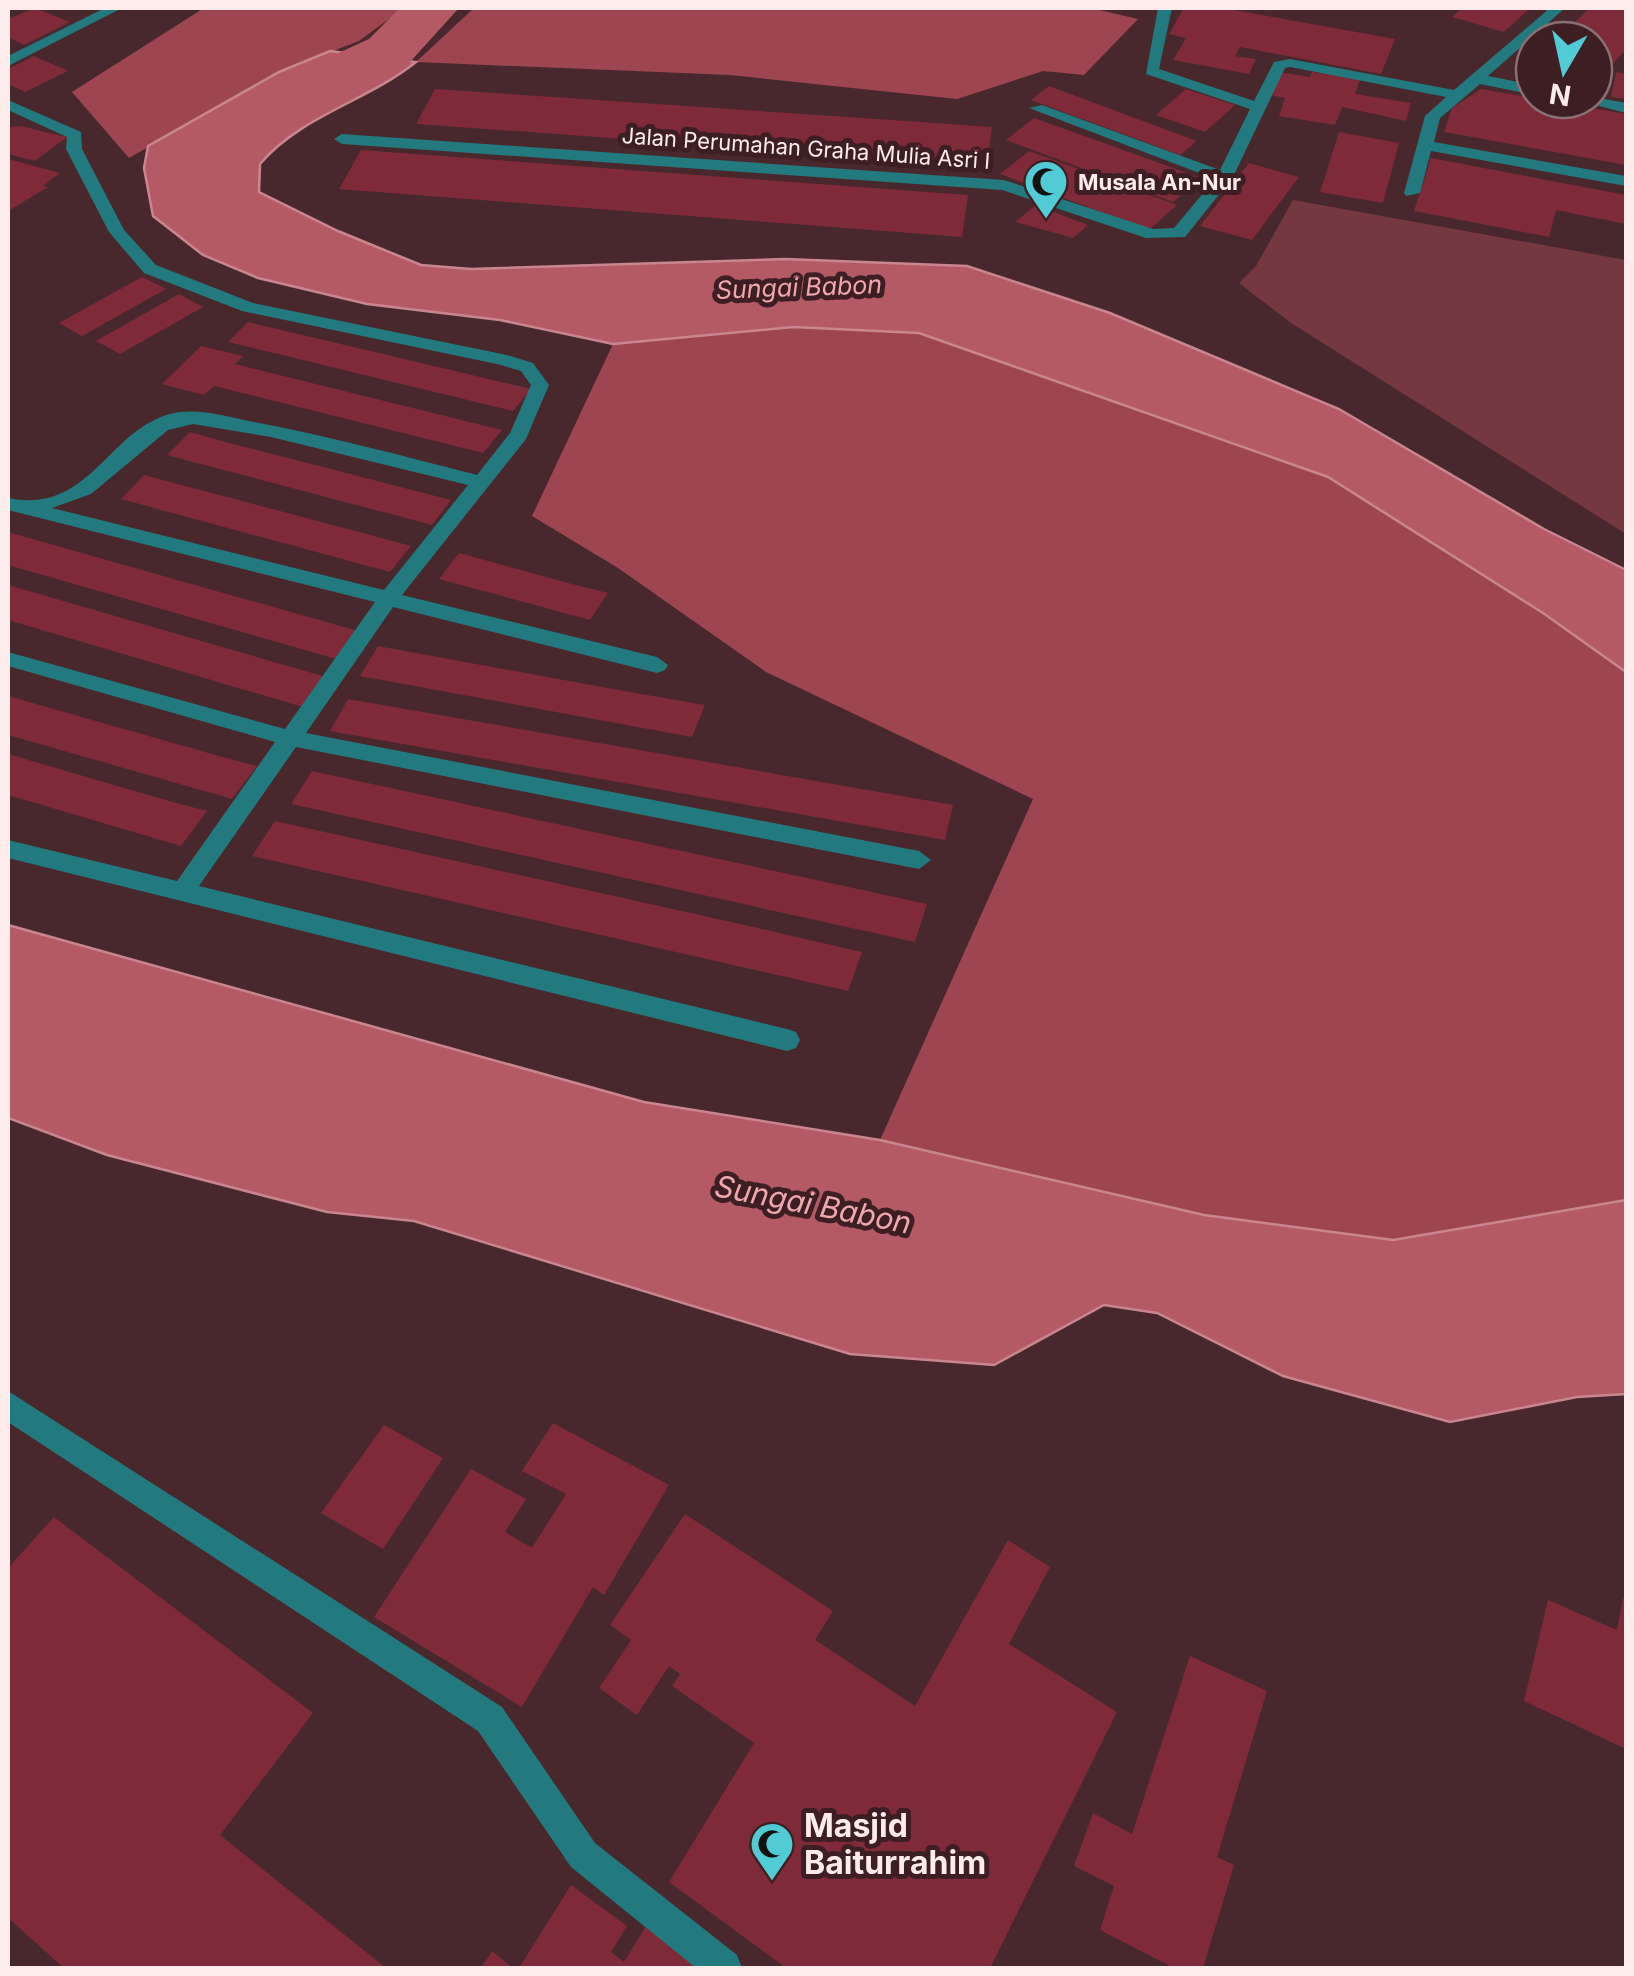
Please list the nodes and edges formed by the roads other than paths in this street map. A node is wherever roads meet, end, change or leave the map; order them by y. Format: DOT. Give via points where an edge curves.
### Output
graph roads {
  1 [pos="116,8"];
  2 [pos="1165,8"];
  3 [pos="1558,8"];
  4 [pos="8,62"];
  5 [pos="1479,79"];
  6 [pos="1514,86"];
  7 [pos="1458,95"];
  8 [pos="8,105"];
  9 [pos="1259,107"];
  10 [pos="1037,108"];
  11 [pos="342,140"];
  12 [pos="1425,146"];
  13 [pos="1225,178"];
  14 [pos="1626,181"];
  15 [pos="1412,193"];
  16 [pos="480,482"];
  17 [pos="14,506"];
  18 [pos="387,600"];
  19 [pos="8,659"];
  20 [pos="657,665"];
  21 [pos="289,738"];
  22 [pos="8,849"];
  23 [pos="920,860"];
  24 [pos="184,890"];
  25 [pos="787,1040"];
  26 [pos="8,1405"];
  27 [pos="724,1968"];
  1 -- 4 [label="street"];
  2 -- 9 [label="street" via="1151,71"];
  3 -- 5 [label="street"];
  5 -- 6 [label="street"];
  5 -- 7 [label="street"];
  7 -- 9 [label="street, Jalan Perumahan Graha Mulia Asri I" via="1285,63 1276,67"];
  7 -- 12 [label="street" via="1433,116"];
  8 -- 16 [label="street" via="75,135 74,150 117,232 150,269 248,306 527,366 540,385 518,436"];
  9 -- 13 [label="street, Jalan Perumahan Graha Mulia Asri I"];
  10 -- 13 [label="street"];
  11 -- 13 [label="street, Jalan Perumahan Graha Mulia Asri I" via="1004,185 1159,236 1179,233"];
  12 -- 14 [label="street"];
  12 -- 15 [label="street"];
  16 -- 17 [label="street" via="221,421 176,418 83,491"];
  16 -- 18 [label="street"];
  17 -- 18 [label="street"];
  18 -- 20 [label="street"];
  18 -- 21 [label="street"];
  19 -- 21 [label="street"];
  21 -- 23 [label="street"];
  21 -- 24 [label="street"];
  22 -- 24 [label="street"];
  24 -- 25 [label="street"];
  26 -- 27 [label="street" via="490,1719 583,1855"];
}
